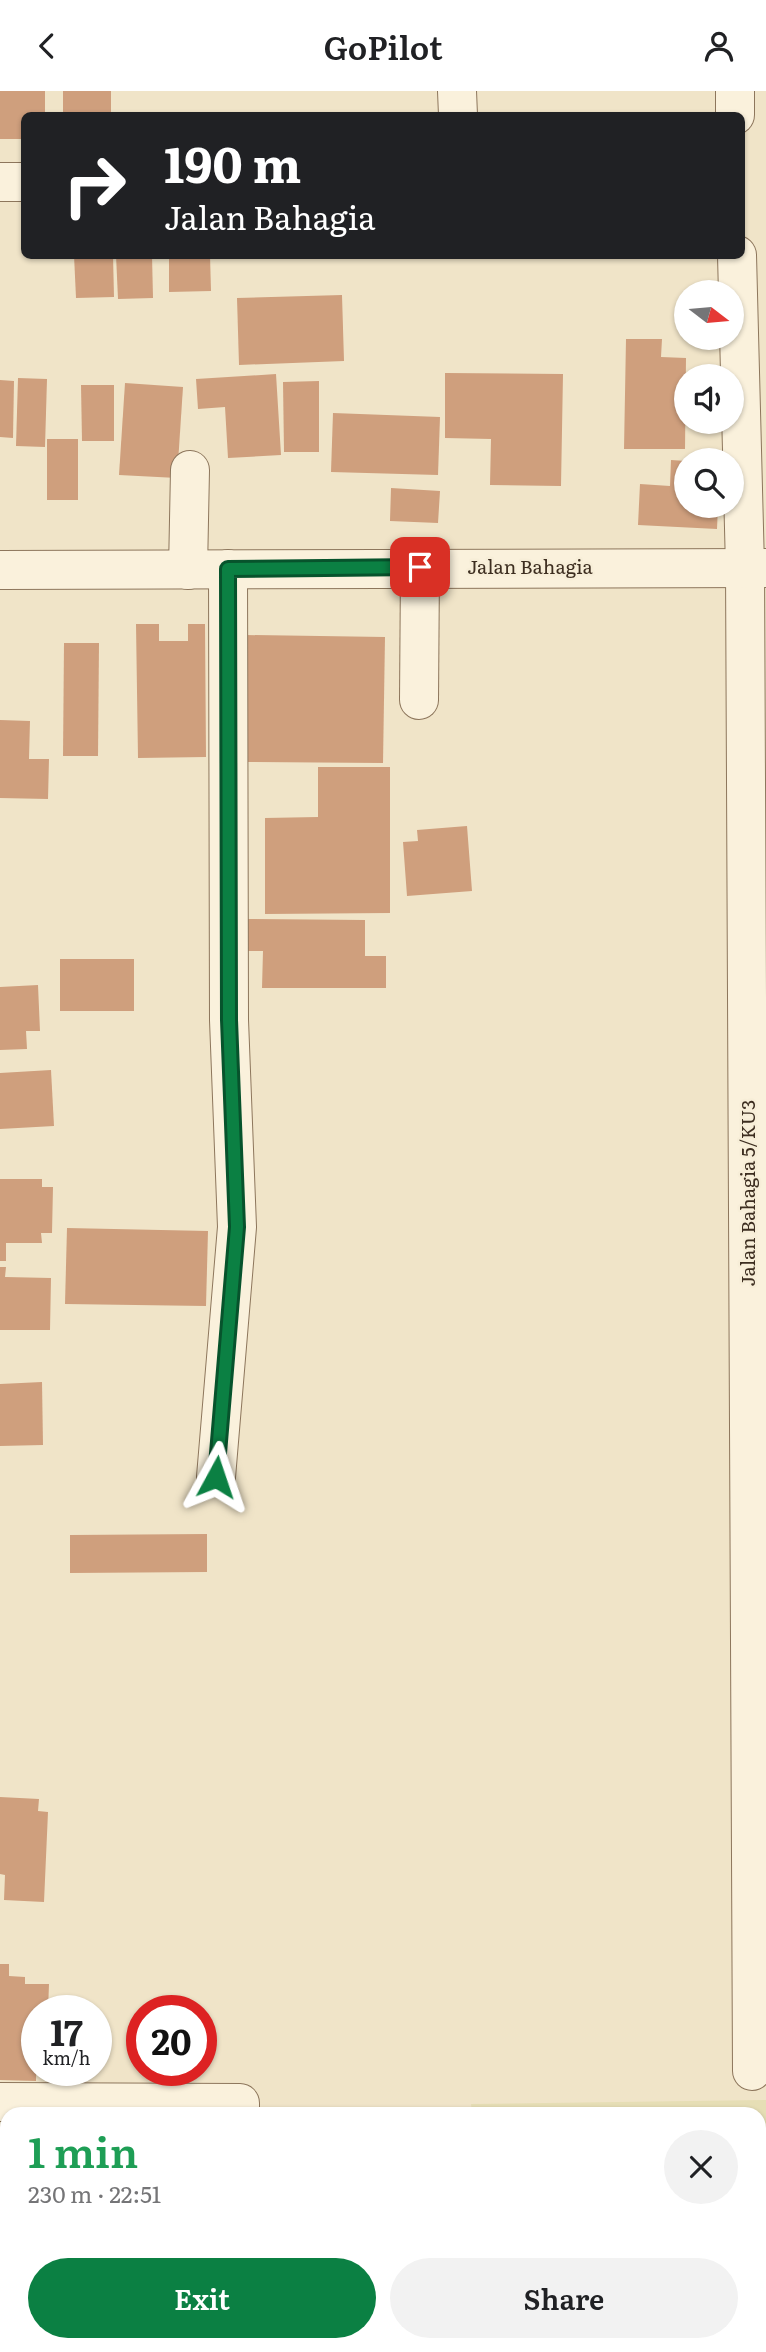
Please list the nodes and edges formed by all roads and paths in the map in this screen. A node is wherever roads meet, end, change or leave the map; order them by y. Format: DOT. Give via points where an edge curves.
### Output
graph roads {
  1 [pos="457,91"];
  2 [pos="735,91"];
  3 [pos="458,112"];
  4 [pos="735,112"];
  5 [pos="0,182"];
  6 [pos="21,182"];
  7 [pos="737,259"];
  8 [pos="190,470"];
  9 [pos="420,567"];
  10 [pos="756,567"];
  11 [pos="228,569"];
  12 [pos="0,570"];
  13 [pos="188,570"];
  14 [pos="756,646"];
  15 [pos="419,700"];
  16 [pos="216,1477"];
  17 [pos="752,2071"];
  18 [pos="0,2102"];
  19 [pos="72,2107"];
  1 -- 3 [label="street"];
  2 -- 4 [label="street"];
  5 -- 6 [label="street"];
  7 -- 10 [label="street, Jalan Bahagia 5/KU3"];
  8 -- 13 [label="street"];
  9 -- 10 [label="street, Jalan Bahagia"];
  9 -- 11 [label="street, Jalan Bahagia"];
  9 -- 15 [label="street"];
  10 -- 14 [label="street, Jalan Bahagia 5/KU3"];
  11 -- 13 [label="street, Jalan Bahagia"];
  11 -- 16 [label="street" via="229,1020 237,1227"];
  12 -- 13 [label="street, Jalan Bahagia"];
  14 -- 17 [label="street, Jalan Bahagia 5/KU3"];
  18 -- 19 [label="street"];
}
